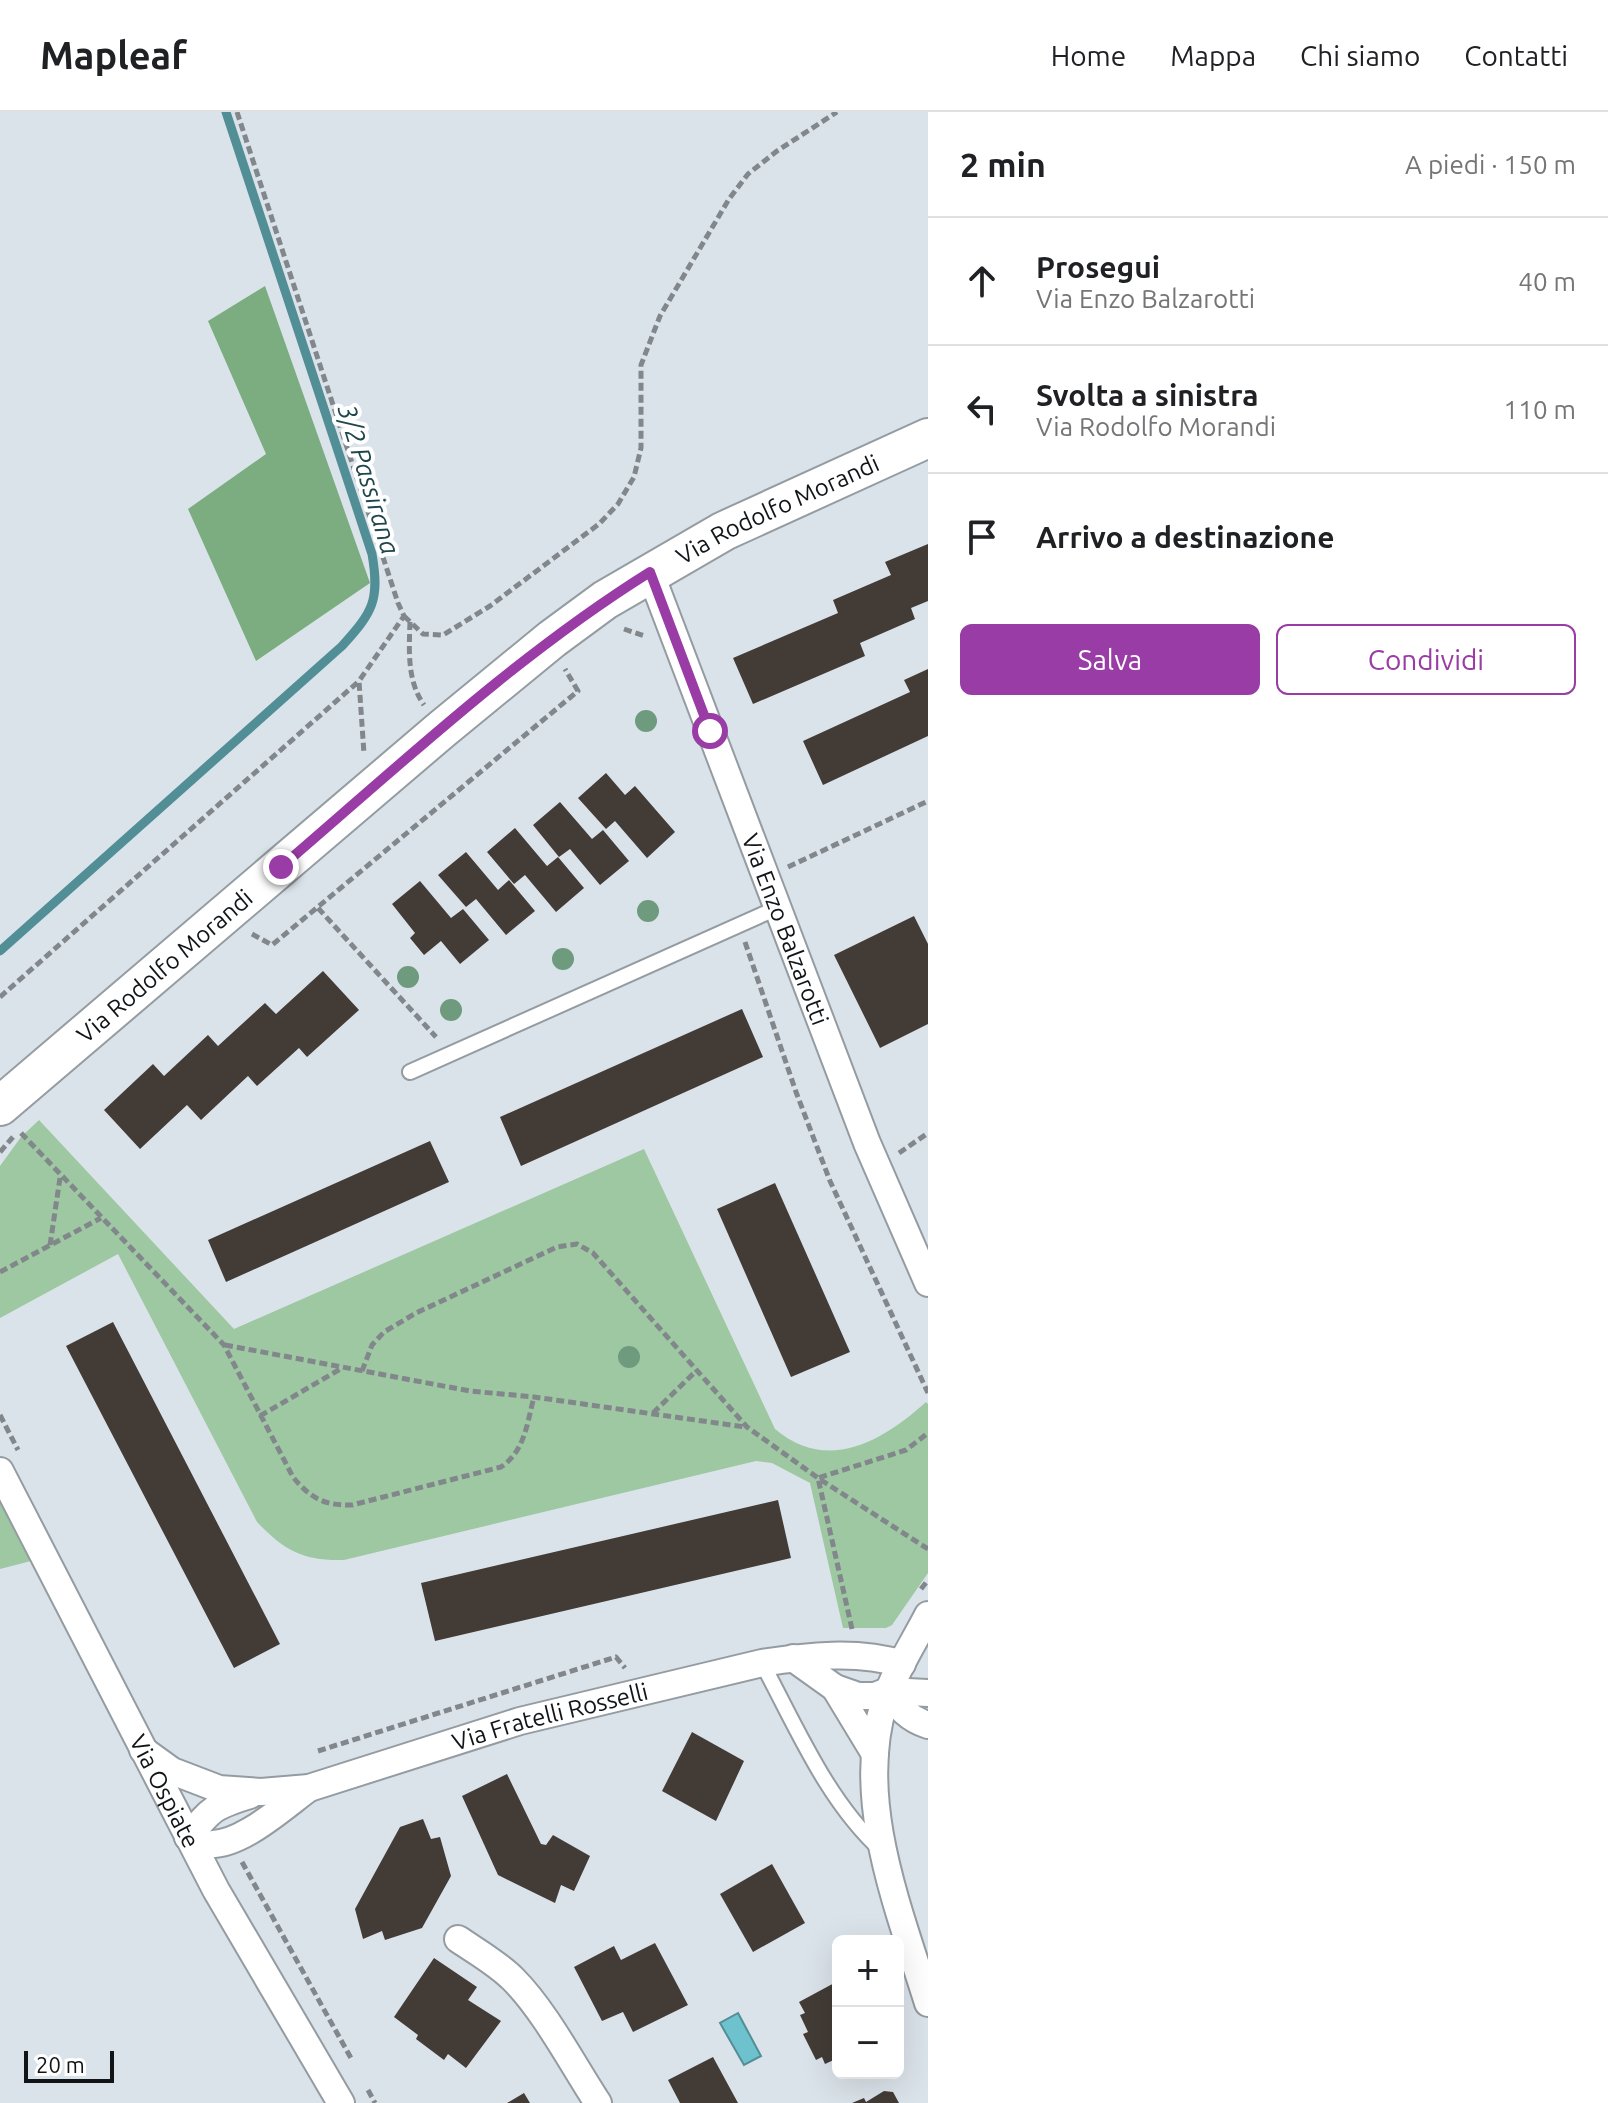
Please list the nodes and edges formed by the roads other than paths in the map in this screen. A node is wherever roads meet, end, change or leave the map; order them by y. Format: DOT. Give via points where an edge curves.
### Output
graph roads {
  1 [pos="928,438"];
  2 [pos="650,572"];
  3 [pos="777,908"];
  4 [pos="410,1072"];
  5 [pos="15,1120"];
  6 [pos="928,1283"];
  7 [pos="0,1471"];
  8 [pos="923,1625"];
  9 [pos="793,1658"];
  10 [pos="762,1663"];
  11 [pos="915,1664"];
  12 [pos="835,1688"];
  13 [pos="888,1691"];
  14 [pos="928,1693"];
  15 [pos="928,1725"];
  16 [pos="143,1750"];
  17 [pos="875,1754"];
  18 [pos="309,1788"];
  19 [pos="261,1792"];
  20 [pos="188,1837"];
  21 [pos="885,1854"];
  22 [pos="458,1939"];
  23 [pos="928,2003"];
  24 [pos="341,2103"];
  25 [pos="598,2103"];
  1 -- 2 [label="street, Via Rodolfo Morandi" via="724,531"];
  2 -- 3 [label="street, Via Enzo Balzarotti"];
  2 -- 5 [label="street, Via Rodolfo Morandi" via="552,639"];
  3 -- 4 [label="lane"];
  3 -- 6 [label="street, Via Enzo Balzarotti" via="867,1143"];
  7 -- 16 [label="street, Via Ospiate"];
  8 -- 11 [label="street"];
  9 -- 10 [label="street, Via Fratelli Rosselli"];
  9 -- 11 [label="street, Via Fratelli Rosselli" via="854,1656"];
  9 -- 12 [label="street"];
  10 -- 18 [label="street, Via Fratelli Rosselli" via="520,1721"];
  10 -- 21 [label="lane" via="849,1818"];
  11 -- 13 [label="street"];
  12 -- 13 [label="street" via="858,1696"];
  12 -- 17 [label="street"];
  13 -- 14 [label="street"];
  13 -- 15 [label="street" via="899,1708"];
  13 -- 17 [label="street"];
  16 -- 19 [label="street, Via Fratelli Rosselli" via="202,1784"];
  16 -- 20 [label="street, Via Ospiate"];
  17 -- 21 [label="street" via="875,1799"];
  18 -- 19 [label="street, Via Fratelli Rosselli"];
  18 -- 20 [label="street, Via Fratelli Rosselli" via="238,1838 204,1844"];
  19 -- 20 [label="street, Via Fratelli Rosselli" via="207,1813"];
  20 -- 24 [label="street, Via Ospiate"];
  21 -- 23 [label="street"];
  22 -- 25 [label="street" via="495,1963 530,1998"];
}
